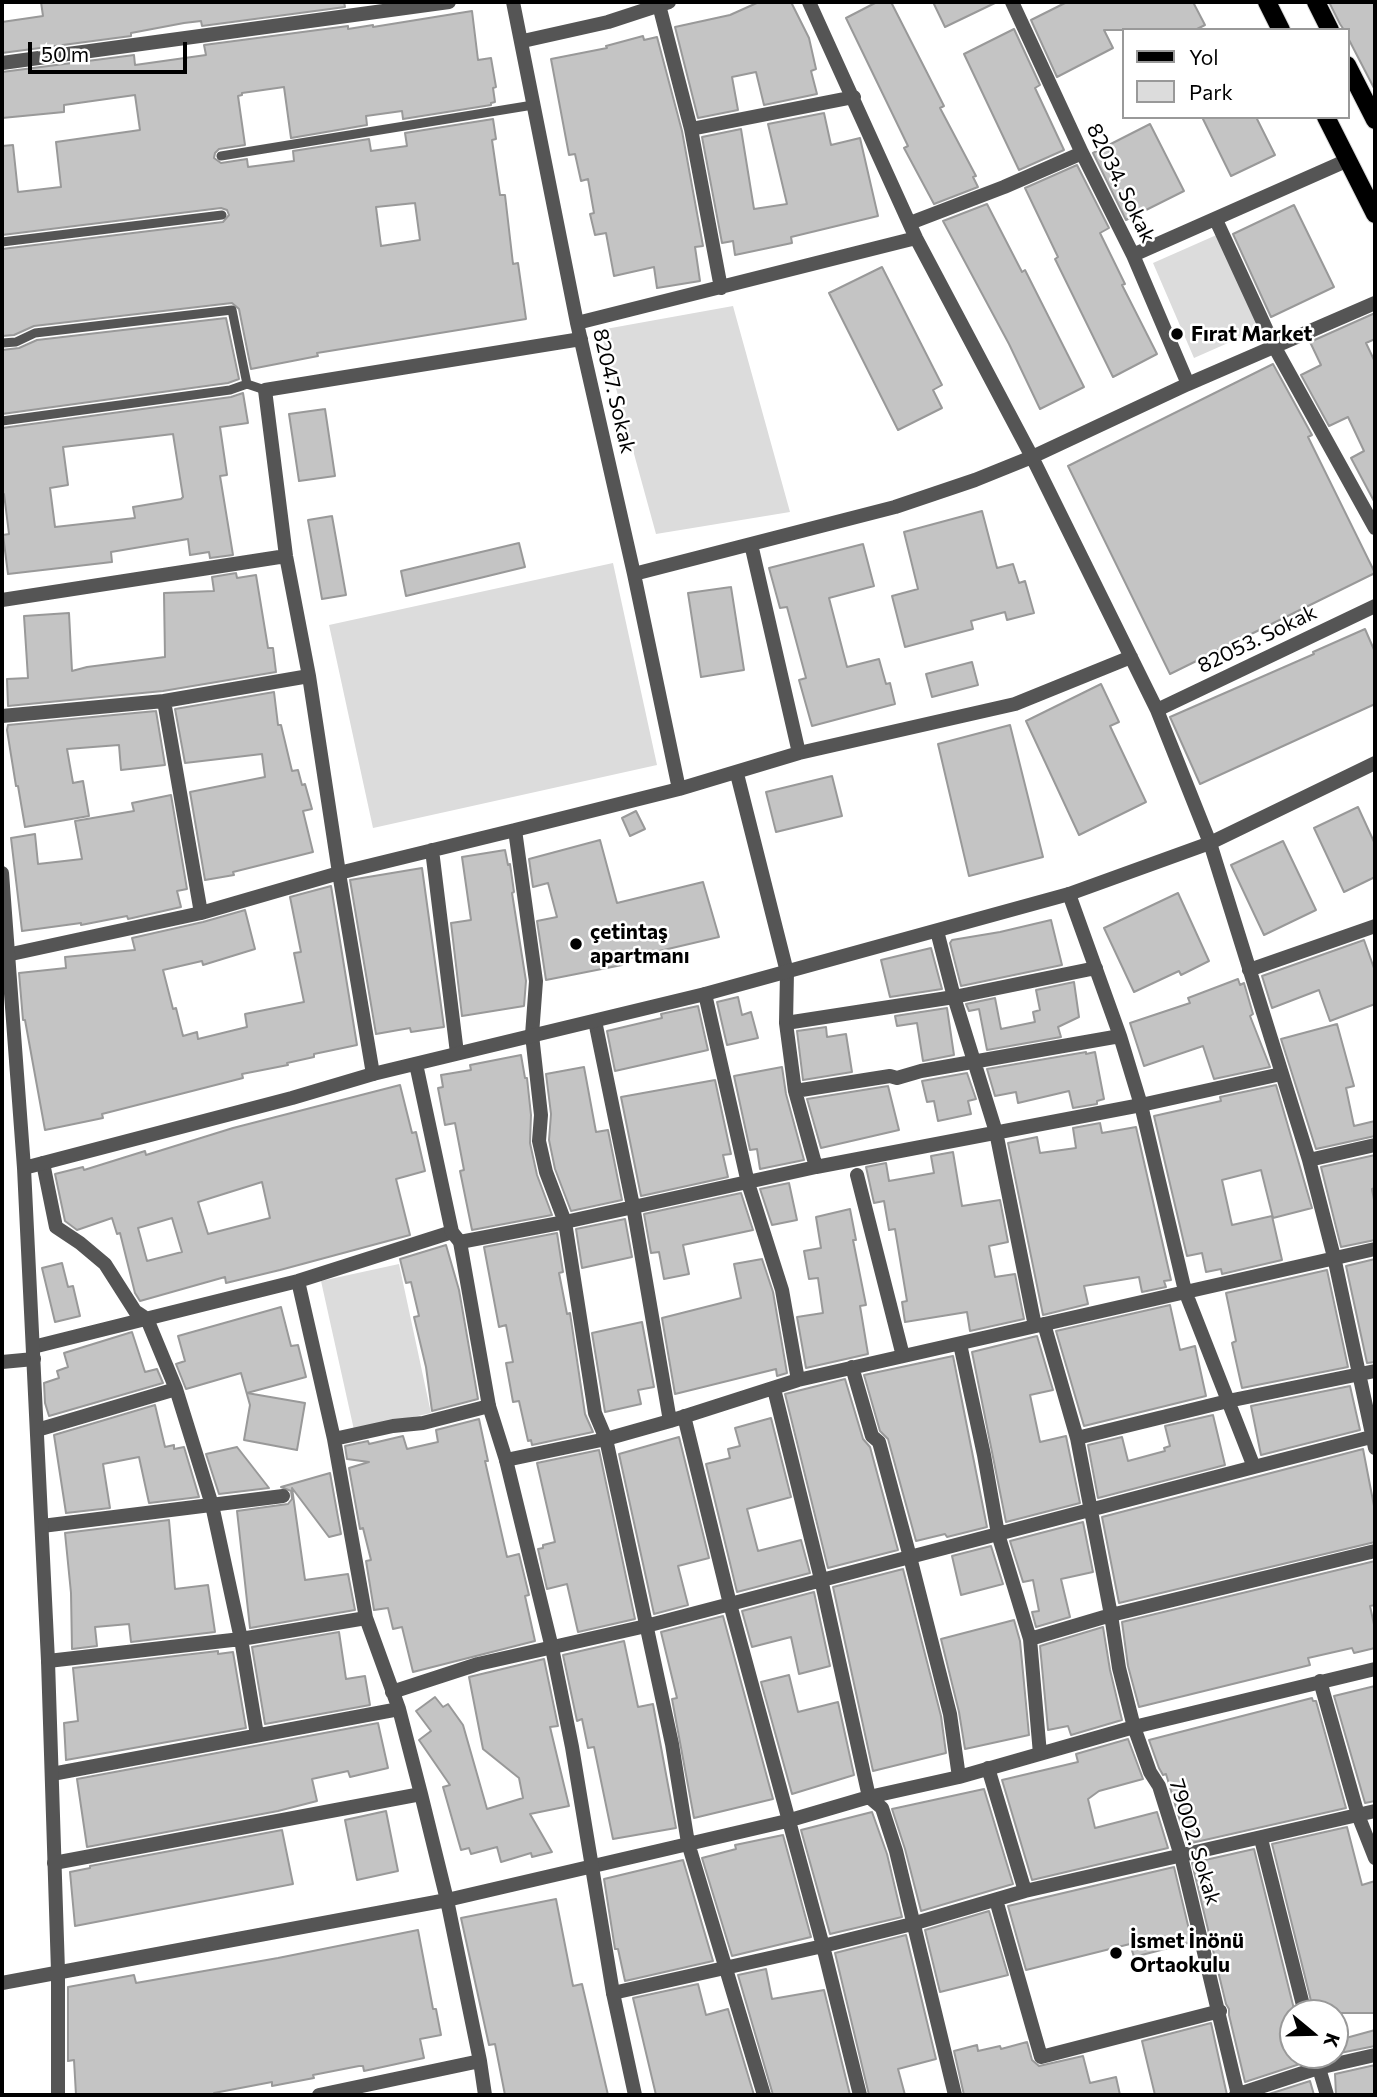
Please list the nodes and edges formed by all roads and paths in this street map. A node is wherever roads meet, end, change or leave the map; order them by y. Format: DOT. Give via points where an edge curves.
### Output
graph roads {
  1 [pos="449,2"];
  2 [pos="513,2"];
  3 [pos="809,2"];
  4 [pos="1012,2"];
  5 [pos="1267,2"];
  6 [pos="1315,2"];
  7 [pos="664,3"];
  8 [pos="1280,28"];
  9 [pos="1329,28"];
  10 [pos="523,41"];
  11 [pos="2,63"];
  12 [pos="1349,69"];
  13 [pos="854,97"];
  14 [pos="533,106"];
  15 [pos="1327,119"];
  16 [pos="1375,120"];
  17 [pos="691,129"];
  18 [pos="1082,153"];
  19 [pos="221,156"];
  20 [pos="1348,160"];
  21 [pos="1375,214"];
  22 [pos="222,215"];
  23 [pos="1216,220"];
  24 [pos="910,223"];
  25 [pos="916,238"];
  26 [pos="2,242"];
  27 [pos="1133,255"];
  28 [pos="722,288"];
  29 [pos="1375,303"];
  30 [pos="577,323"];
  31 [pos="581,339"];
  32 [pos="2,343"];
  33 [pos="1274,346"];
  34 [pos="247,384"];
  35 [pos="1188,384"];
  36 [pos="265,390"];
  37 [pos="2,421"];
  38 [pos="1032,457"];
  39 [pos="1375,528"];
  40 [pos="751,544"];
  41 [pos="286,556"];
  42 [pos="634,574"];
  43 [pos="2,600"];
  44 [pos="1375,606"];
  45 [pos="1131,657"];
  46 [pos="309,676"];
  47 [pos="164,701"];
  48 [pos="1157,710"];
  49 [pos="2,716"];
  50 [pos="799,753"];
  51 [pos="1375,763"];
  52 [pos="737,774"];
  53 [pos="679,789"];
  54 [pos="515,830"];
  55 [pos="1210,843"];
  56 [pos="432,850"];
  57 [pos="2,873"];
  58 [pos="339,873"];
  59 [pos="1069,894"];
  60 [pos="201,913"];
  61 [pos="1375,926"];
  62 [pos="937,932"];
  63 [pos="5,956"];
  64 [pos="1096,968"];
  65 [pos="1249,970"];
  66 [pos="787,972"];
  67 [pos="705,994"];
  68 [pos="954,997"];
  69 [pos="595,1020"];
  70 [pos="786,1023"];
  71 [pos="532,1035"];
  72 [pos="1120,1036"];
  73 [pos="457,1053"];
  74 [pos="974,1063"];
  75 [pos="416,1064"];
  76 [pos="373,1074"];
  77 [pos="1281,1074"];
  78 [pos="795,1091"];
  79 [pos="1141,1105"];
  80 [pos="996,1132"];
  81 [pos="1375,1145"];
  82 [pos="1309,1160"];
  83 [pos="43,1163"];
  84 [pos="816,1167"];
  85 [pos="24,1168"];
  86 [pos="857,1175"];
  87 [pos="748,1183"];
  88 [pos="633,1206"];
  89 [pos="565,1222"];
  90 [pos="456,1237"];
  91 [pos="1375,1249"];
  92 [pos="1334,1257"];
  93 [pos="298,1281"];
  94 [pos="1185,1291"];
  95 [pos="147,1319"];
  96 [pos="1039,1325"];
  97 [pos="960,1344"];
  98 [pos="33,1353"];
  99 [pos="903,1356"];
  100 [pos="2,1362"];
  101 [pos="852,1367"];
  102 [pos="1375,1371"];
  103 [pos="1360,1375"];
  104 [pos="798,1380"];
  105 [pos="176,1389"];
  106 [pos="774,1389"];
  107 [pos="1228,1401"];
  108 [pos="489,1406"];
  109 [pos="677,1419"];
  110 [pos="37,1430"];
  111 [pos="1077,1438"];
  112 [pos="334,1439"];
  113 [pos="606,1439"];
  114 [pos="1374,1440"];
  115 [pos="506,1460"];
  116 [pos="1254,1467"];
  117 [pos="283,1496"];
  118 [pos="212,1505"];
  119 [pos="1090,1511"];
  120 [pos="42,1526"];
  121 [pos="998,1534"];
  122 [pos="1375,1551"];
  123 [pos="910,1557"];
  124 [pos="821,1579"];
  125 [pos="730,1604"];
  126 [pos="1111,1615"];
  127 [pos="366,1618"];
  128 [pos="646,1626"];
  129 [pos="241,1639"];
  130 [pos="1030,1640"];
  131 [pos="552,1648"];
  132 [pos="48,1661"];
  133 [pos="1375,1669"];
  134 [pos="1320,1681"];
  135 [pos="392,1692"];
  136 [pos="399,1709"];
  137 [pos="1134,1727"];
  138 [pos="257,1735"];
  139 [pos="1040,1754"];
  140 [pos="988,1768"];
  141 [pos="52,1774"];
  142 [pos="958,1777"];
  143 [pos="421,1794"];
  144 [pos="870,1797"];
  145 [pos="1375,1811"];
  146 [pos="1358,1815"];
  147 [pos="788,1821"];
  148 [pos="1261,1839"];
  149 [pos="688,1843"];
  150 [pos="1181,1856"];
  151 [pos="1375,1858"];
  152 [pos="54,1863"];
  153 [pos="590,1867"];
  154 [pos="1025,1891"];
  155 [pos="447,1900"];
  156 [pos="996,1900"];
  157 [pos="912,1924"];
  158 [pos="822,1946"];
  159 [pos="725,1967"];
  160 [pos="58,1971"];
  161 [pos="2,1983"];
  162 [pos="613,1993"];
  163 [pos="1301,1999"];
  164 [pos="1220,2011"];
  165 [pos="1375,2055"];
  166 [pos="1349,2058"];
  167 [pos="480,2061"];
  168 [pos="1298,2069"];
  169 [pos="1319,2069"];
  170 [pos="58,2095"];
  171 [pos="319,2095"];
  172 [pos="485,2095"];
  173 [pos="635,2095"];
  174 [pos="764,2095"];
  175 [pos="860,2095"];
  176 [pos="955,2095"];
  177 [pos="1237,2095"];
  178 [pos="1327,2095"];
  1 -- 11 [label="street"];
  2 -- 10 [label="street, 82047. Sokak"];
  3 -- 13 [label="street"];
  4 -- 18 [label="street, 82034. Sokak"];
  5 -- 8 [label="main road"];
  6 -- 9 [label="main road"];
  7 -- 10 [label="street" via="608,22"];
  7 -- 17 [label="street"];
  10 -- 14 [label="street, 82047. Sokak"];
  12 -- 16 [label="main road"];
  13 -- 17 [label="street"];
  13 -- 24 [label="street"];
  14 -- 19 [label="lane"];
  14 -- 30 [label="street, 82047. Sokak"];
  15 -- 20 [label="main road"];
  17 -- 28 [label="street"];
  18 -- 24 [label="street"];
  18 -- 27 [label="street, 82034. Sokak"];
  20 -- 21 [label="main road"];
  20 -- 23 [label="street"];
  22 -- 26 [label="lane"];
  23 -- 27 [label="street"];
  23 -- 33 [label="street"];
  24 -- 25 [label="street"];
  25 -- 28 [label="street"];
  25 -- 38 [label="street"];
  27 -- 35 [label="street, 82034. Sokak"];
  28 -- 30 [label="street"];
  29 -- 33 [label="street"];
  30 -- 31 [label="street, 82047. Sokak"];
  31 -- 36 [label="street"];
  31 -- 42 [label="street, 82047. Sokak"];
  32 -- 34 [label="lane" via="35,333 232,310"];
  33 -- 35 [label="street"];
  33 -- 39 [label="street"];
  34 -- 36 [label="lane"];
  34 -- 37 [label="lane"];
  35 -- 38 [label="street"];
  36 -- 41 [label="street"];
  38 -- 40 [label="street" via="895,507"];
  38 -- 45 [label="street"];
  40 -- 42 [label="street"];
  40 -- 50 [label="street"];
  41 -- 43 [label="street"];
  41 -- 46 [label="street"];
  42 -- 53 [label="street, 82047. Sokak"];
  44 -- 48 [label="street, 82053. Sokak"];
  45 -- 48 [label="street"];
  45 -- 50 [label="street" via="1015,704"];
  46 -- 47 [label="street"];
  46 -- 58 [label="street"];
  47 -- 49 [label="street"];
  47 -- 60 [label="street"];
  48 -- 55 [label="street"];
  50 -- 52 [label="street"];
  51 -- 55 [label="street"];
  52 -- 53 [label="street"];
  52 -- 66 [label="street"];
  53 -- 54 [label="street"];
  54 -- 56 [label="street"];
  54 -- 71 [label="street" via="536,981"];
  55 -- 59 [label="street"];
  55 -- 65 [label="street"];
  56 -- 58 [label="street"];
  56 -- 73 [label="street"];
  57 -- 63 [label="street"];
  58 -- 60 [label="street"];
  58 -- 76 [label="street"];
  59 -- 62 [label="street"];
  59 -- 64 [label="street"];
  60 -- 63 [label="street"];
  61 -- 65 [label="street"];
  62 -- 66 [label="street"];
  62 -- 68 [label="street, 79002. Sokak"];
  63 -- 85 [label="street"];
  64 -- 68 [label="street"];
  64 -- 72 [label="street"];
  65 -- 77 [label="street"];
  66 -- 67 [label="street"];
  66 -- 70 [label="street"];
  67 -- 69 [label="street"];
  67 -- 87 [label="street"];
  68 -- 70 [label="street"];
  68 -- 74 [label="street, 79002. Sokak"];
  69 -- 71 [label="street"];
  69 -- 88 [label="street"];
  70 -- 78 [label="street"];
  71 -- 73 [label="street"];
  71 -- 89 [label="street" via="541,1115 539,1141"];
  72 -- 74 [label="street"];
  72 -- 79 [label="street"];
  73 -- 75 [label="street"];
  74 -- 78 [label="street"];
  74 -- 80 [label="street, 79002. Sokak"];
  75 -- 76 [label="street"];
  75 -- 90 [label="street"];
  76 -- 83 [label="street"];
  77 -- 79 [label="street"];
  77 -- 82 [label="street"];
  78 -- 84 [label="street"];
  79 -- 80 [label="street"];
  79 -- 94 [label="street"];
  80 -- 84 [label="street"];
  80 -- 96 [label="street, 79002. Sokak"];
  81 -- 82 [label="street"];
  82 -- 92 [label="street"];
  83 -- 85 [label="street"];
  83 -- 95 [label="street" via="56,1227 104,1264 135,1311"];
  84 -- 87 [label="street"];
  85 -- 98 [label="street"];
  86 -- 99 [label="street"];
  87 -- 88 [label="street"];
  87 -- 104 [label="street" via="782,1290"];
  88 -- 89 [label="street"];
  88 -- 109 [label="street"];
  89 -- 90 [label="street"];
  89 -- 113 [label="street" via="595,1413"];
  90 -- 93 [label="street"];
  90 -- 108 [label="street"];
  91 -- 92 [label="street"];
  92 -- 94 [label="street"];
  92 -- 103 [label="street"];
  93 -- 95 [label="street"];
  93 -- 112 [label="street"];
  94 -- 96 [label="street"];
  94 -- 107 [label="street"];
  95 -- 98 [label="street"];
  95 -- 105 [label="street"];
  96 -- 97 [label="street"];
  96 -- 111 [label="street, 79002. Sokak"];
  97 -- 99 [label="street"];
  97 -- 121 [label="street"];
  98 -- 100 [label="street"];
  98 -- 110 [label="street"];
  99 -- 101 [label="street"];
  101 -- 104 [label="street"];
  101 -- 123 [label="street" via="872,1436 879,1442"];
  102 -- 103 [label="street"];
  103 -- 107 [label="street"];
  103 -- 114 [label="street"];
  104 -- 106 [label="street"];
  105 -- 110 [label="street"];
  105 -- 118 [label="street"];
  106 -- 109 [label="street"];
  106 -- 124 [label="street"];
  107 -- 111 [label="street"];
  107 -- 116 [label="street"];
  108 -- 112 [label="street"];
  108 -- 115 [label="street"];
  109 -- 113 [label="street"];
  109 -- 125 [label="street"];
  110 -- 120 [label="street"];
  111 -- 119 [label="street, 79002. Sokak"];
  112 -- 127 [label="street"];
  113 -- 115 [label="street"];
  113 -- 128 [label="street"];
  114 -- 116 [label="street"];
  115 -- 131 [label="street"];
  116 -- 119 [label="street"];
  117 -- 118 [label="street"];
  118 -- 120 [label="street"];
  118 -- 129 [label="street"];
  119 -- 121 [label="street"];
  119 -- 126 [label="street, 79002. Sokak"];
  120 -- 132 [label="street"];
  121 -- 123 [label="street"];
  121 -- 130 [label="street"];
  122 -- 126 [label="street"];
  123 -- 124 [label="street"];
  123 -- 142 [label="street" via="950,1714"];
  124 -- 125 [label="street"];
  124 -- 144 [label="street"];
  125 -- 128 [label="street"];
  125 -- 147 [label="street"];
  126 -- 130 [label="street"];
  126 -- 137 [label="street, 79002. Sokak"];
  127 -- 129 [label="street"];
  127 -- 135 [label="street"];
  128 -- 131 [label="street"];
  128 -- 149 [label="street"];
  129 -- 132 [label="street"];
  129 -- 138 [label="street"];
  130 -- 139 [label="street"];
  131 -- 135 [label="street" via="478,1664"];
  131 -- 153 [label="street"];
  132 -- 141 [label="street"];
  133 -- 134 [label="street"];
  134 -- 137 [label="street"];
  134 -- 146 [label="street"];
  135 -- 136 [label="street"];
  136 -- 138 [label="street"];
  136 -- 143 [label="street"];
  137 -- 139 [label="street"];
  137 -- 150 [label="street, 79002. Sokak"];
  138 -- 141 [label="street"];
  139 -- 140 [label="street"];
  140 -- 142 [label="street"];
  140 -- 154 [label="street"];
  141 -- 152 [label="street"];
  142 -- 144 [label="street"];
  143 -- 152 [label="street"];
  143 -- 155 [label="street"];
  144 -- 147 [label="street"];
  144 -- 157 [label="street" via="882,1808"];
  145 -- 146 [label="street"];
  146 -- 148 [label="street"];
  146 -- 151 [label="street"];
  147 -- 149 [label="street"];
  147 -- 158 [label="street"];
  148 -- 150 [label="street"];
  148 -- 163 [label="street"];
  149 -- 153 [label="street"];
  149 -- 159 [label="street"];
  150 -- 154 [label="street"];
  150 -- 164 [label="street, 79002. Sokak"];
  152 -- 160 [label="street"];
  153 -- 155 [label="street"];
  153 -- 162 [label="street"];
  154 -- 156 [label="street"];
  155 -- 160 [label="street"];
  155 -- 167 [label="street"];
  156 -- 157 [label="street"];
  156 -- 164 [label="street" via="1041,2057"];
  157 -- 158 [label="street"];
  157 -- 176 [label="street"];
  158 -- 159 [label="street"];
  158 -- 175 [label="street"];
  159 -- 162 [label="street"];
  159 -- 174 [label="street"];
  160 -- 161 [label="street"];
  160 -- 170 [label="street"];
  162 -- 173 [label="street"];
  164 -- 177 [label="street, 79002. Sokak"];
  165 -- 166 [label="street"];
  167 -- 171 [label="street"];
  167 -- 172 [label="street"];
  168 -- 177 [label="street"];
  169 -- 178 [label="street"];
}
